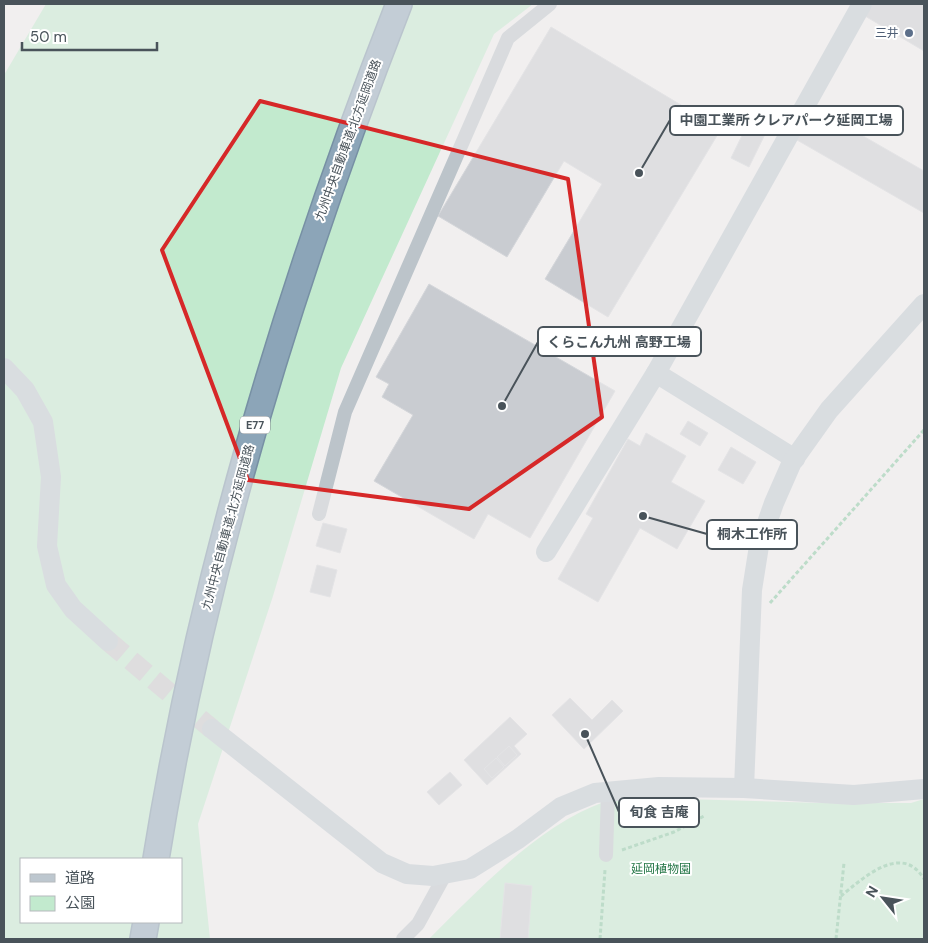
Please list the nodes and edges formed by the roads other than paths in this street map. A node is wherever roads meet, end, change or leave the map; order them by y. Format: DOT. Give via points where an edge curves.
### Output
graph roads {
  1 [pos="399,4"];
  2 [pos="550,4"];
  3 [pos="862,4"];
  4 [pos="924,304"];
  5 [pos="4,368"];
  6 [pos="656,373"];
  7 [pos="795,459"];
  8 [pos="319,514"];
  9 [pos="546,552"];
  10 [pos="108,641"];
  11 [pos="212,728"];
  12 [pos="744,788"];
  13 [pos="924,789"];
  14 [pos="608,792"];
  15 [pos="606,855"];
  16 [pos="156,858"];
  17 [pos="446,873"];
  18 [pos="146,923"];
  19 [pos="143,939"];
  20 [pos="404,939"];
  1 -- 16 [label="highway, 九州中央自動車道;北方延岡道路 / E77" via="328,194 262,400 202,626"];
  2 -- 8 [label="street" via="508,38 345,412"];
  3 -- 6 [label="street"];
  4 -- 7 [label="street" via="830,410"];
  5 -- 10 [label="street" via="25,390 43,422 51,477 47,546 56,585 73,609"];
  6 -- 7 [label="street"];
  6 -- 9 [label="street"];
  7 -- 12 [label="street" via="774,503 759,546 752,590"];
  11 -- 17 [label="street" via="382,863 407,874 434,876"];
  12 -- 13 [label="street" via="854,794"];
  12 -- 14 [label="street" via="660,787"];
  14 -- 15 [label="street"];
  14 -- 17 [label="street" via="595,793 561,807 518,839 470,868"];
  17 -- 20 [label="street" via="418,924"];
  18 -- 19 [label="highway"];
}
